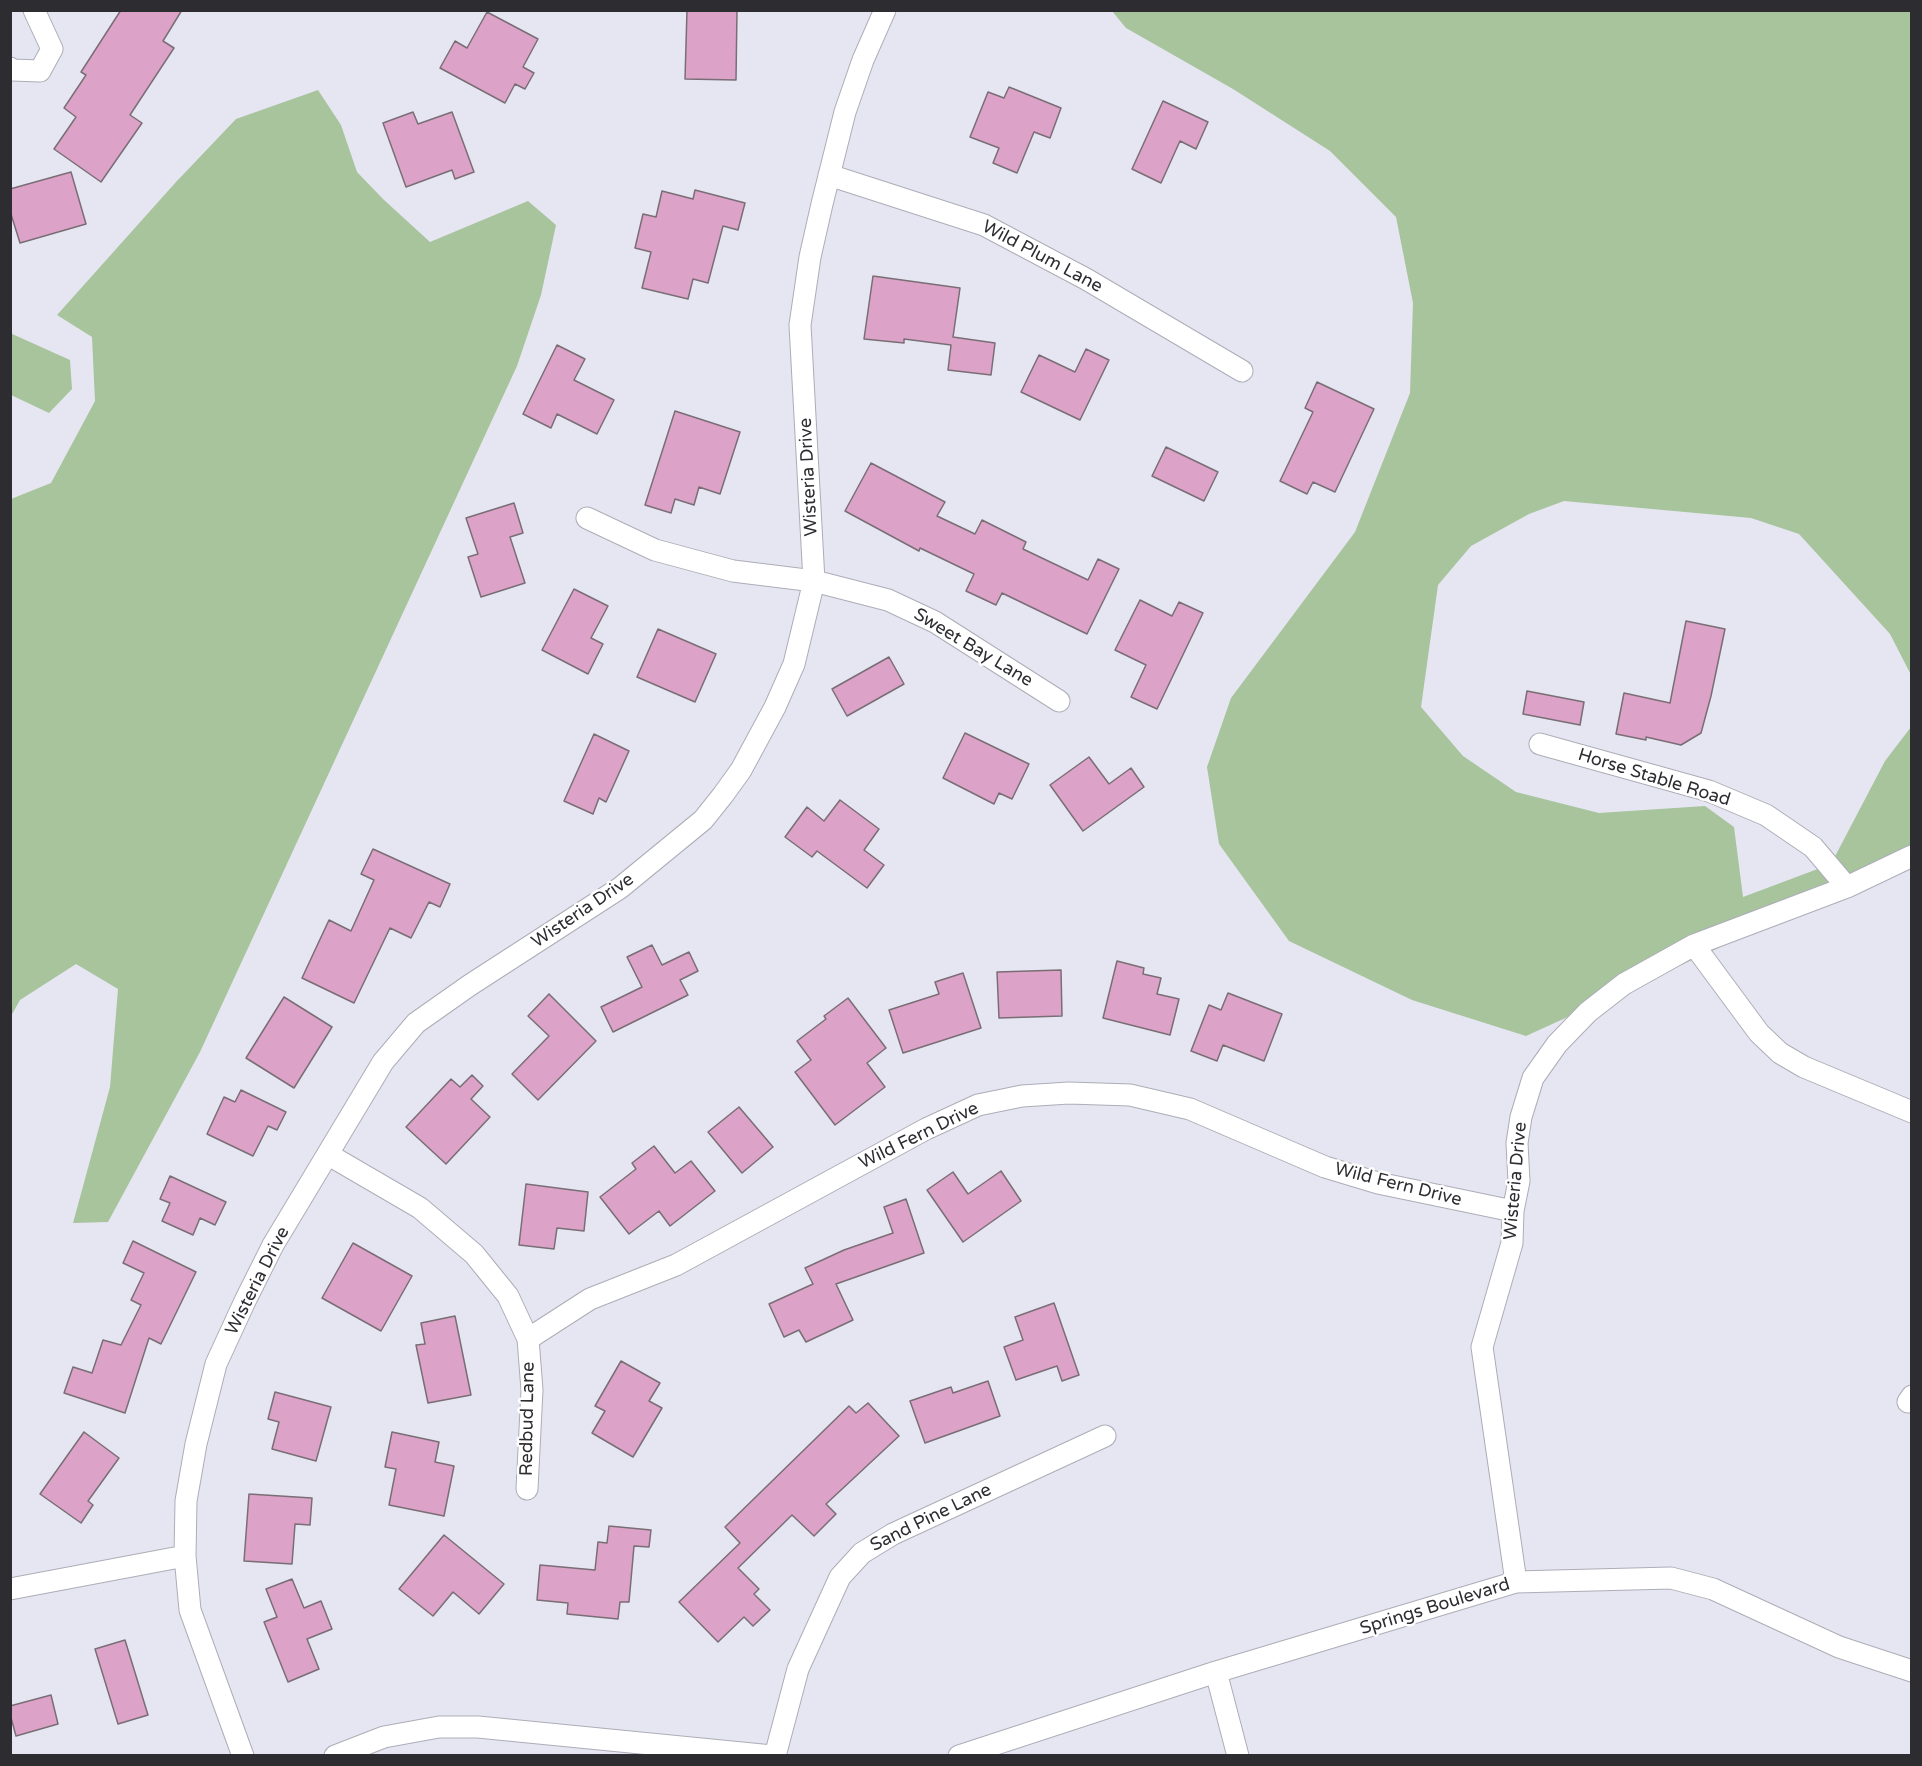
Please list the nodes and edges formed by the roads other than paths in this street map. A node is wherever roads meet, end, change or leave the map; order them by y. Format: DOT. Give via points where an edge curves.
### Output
graph roads {
  1 [pos="34,10"];
  2 [pos="885,10"];
  3 [pos="10,68"];
  4 [pos="829,175"];
  5 [pos="1242,371"];
  6 [pos="587,518"];
  7 [pos="814,581"];
  8 [pos="1059,702"];
  9 [pos="1540,744"];
  10 [pos="1911,856"];
  11 [pos="1847,887"];
  12 [pos="1694,945"];
  13 [pos="1911,1112"];
  14 [pos="328,1155"];
  15 [pos="1513,1211"];
  16 [pos="528,1339"];
  17 [pos="1105,1436"];
  18 [pos="527,1489"];
  19 [pos="185,1556"];
  20 [pos="1516,1582"];
  21 [pos="10,1589"];
  22 [pos="1911,1671"];
  23 [pos="1216,1672"];
  24 [pos="243,1755"];
  25 [pos="335,1755"];
  26 [pos="773,1755"];
  27 [pos="959,1755"];
  28 [pos="1238,1755"];
  1 -- 3 [label="street" via="52,49 40,71"];
  2 -- 4 [label="street, Wisteria Drive" via="845,112"];
  4 -- 5 [label="street, Wild Plum Lane" via="984,225 1086,279"];
  4 -- 7 [label="street, Wisteria Drive" via="800,324"];
  6 -- 7 [label="street, Sweet Bay Lane" via="655,550 733,571"];
  7 -- 8 [label="street, Sweet Bay Lane" via="888,600 934,622"];
  7 -- 14 [label="street, Wisteria Drive" via="794,664 775,707 741,770 703,820 620,888 416,1023 383,1062"];
  9 -- 11 [label="street, Horse Stable Road" via="1709,791 1766,815 1813,847"];
  10 -- 11 [label="street, Wisteria Drive"];
  11 -- 12 [label="street, Wisteria Drive"];
  12 -- 13 [label="street" via="1759,1034 1780,1053"];
  12 -- 15 [label="street, Wisteria Drive" via="1624,984 1588,1012 1557,1044 1533,1078 1517,1143 1519,1181"];
  14 -- 16 [label="street, Redbud Lane" via="420,1208 474,1254 508,1296"];
  14 -- 19 [label="street, Wisteria Drive" via="273,1245 216,1364 188,1490"];
  15 -- 16 [label="street, Wild Fern Drive" via="1378,1183 1325,1167 1190,1108 1130,1095 1022,1096 978,1105 926,1129 676,1264 590,1299"];
  15 -- 20 [label="street, Wisteria Drive" via="1512,1243 1482,1347"];
  16 -- 18 [label="street, Redbud Lane" via="532,1390"];
  17 -- 26 [label="street, Sand Pine Lane" via="862,1552 840,1577 798,1669"];
  19 -- 21 [label="street"];
  19 -- 24 [label="street, Wisteria Drive" via="190,1611"];
  20 -- 22 [label="street, Springs Boulevard" via="1671,1578 1713,1589 1839,1647"];
  20 -- 23 [label="street, Springs Boulevard"];
  23 -- 27 [label="street, Springs Boulevard"];
  23 -- 28 [label="street"];
  25 -- 26 [label="street" via="384,1737 439,1727 478,1727"];
}
